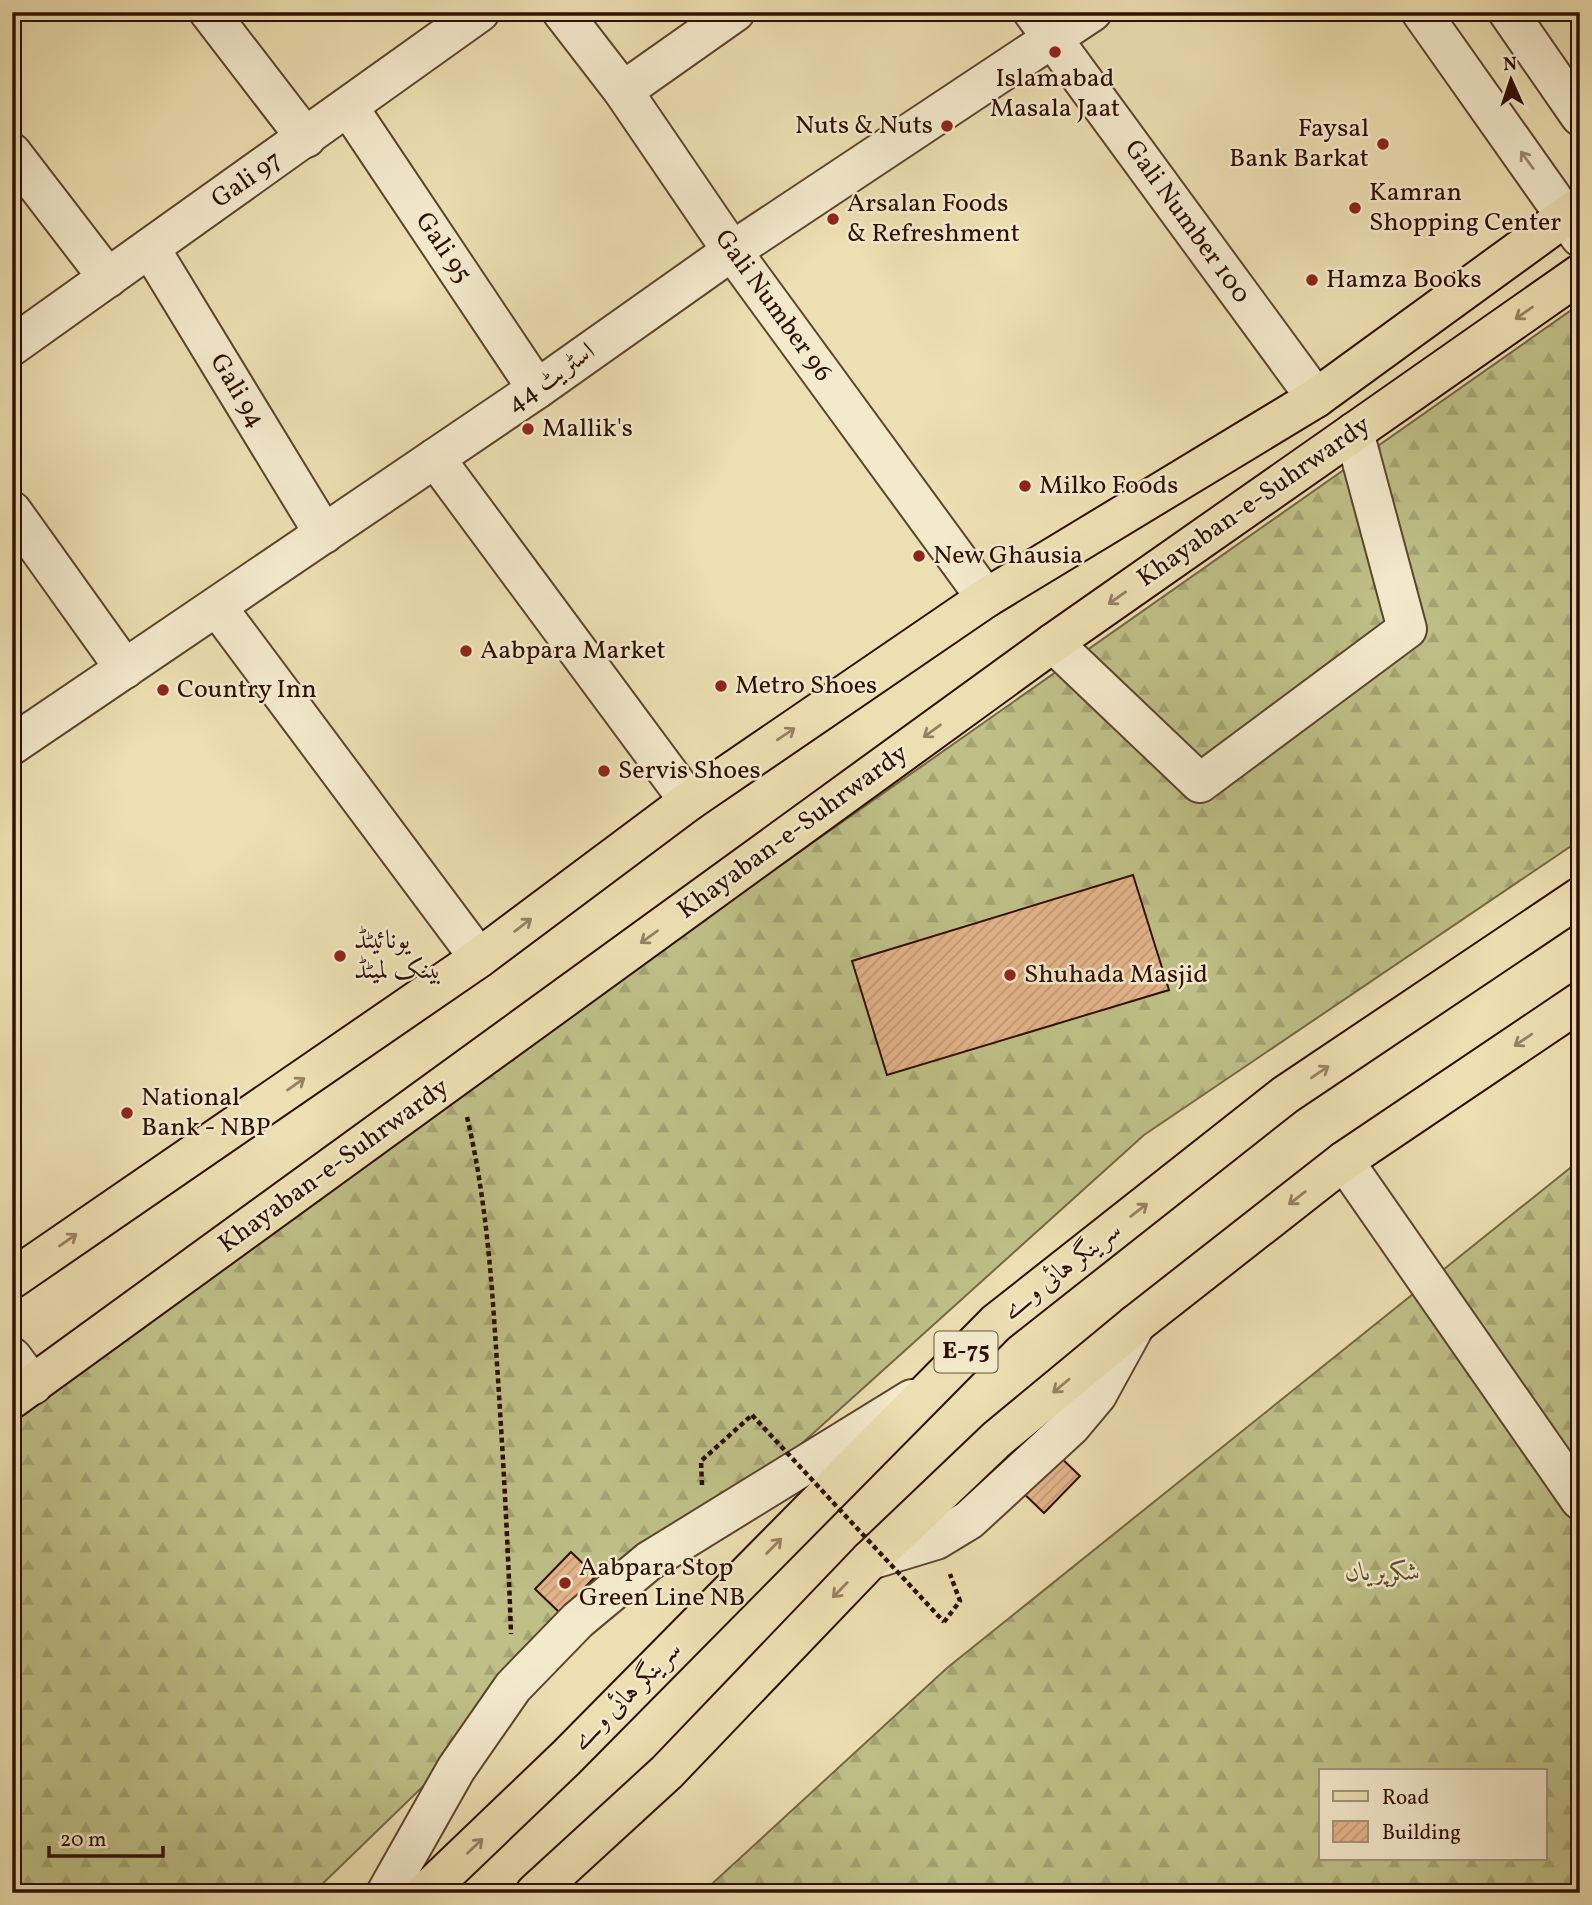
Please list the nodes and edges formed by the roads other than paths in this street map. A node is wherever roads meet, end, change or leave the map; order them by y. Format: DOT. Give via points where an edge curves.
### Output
graph roads {
  1 [pos="209,12"];
  2 [pos="480,12"];
  3 [pos="562,12"];
  4 [pos="735,12"];
  5 [pos="1091,12"];
  6 [pos="1421,12"];
  7 [pos="1507,12"];
  8 [pos="1043,26"];
  9 [pos="623,91"];
  10 [pos="349,108"];
  11 [pos="1580,116"];
  12 [pos="306,138"];
  13 [pos="12,153"];
  14 [pos="1575,220"];
  15 [pos="150,248"];
  16 [pos="732,251"];
  17 [pos="1580,274"];
  18 [pos="108,278"];
  19 [pos="12,346"];
  20 [pos="537,389"];
  21 [pos="1316,398"];
  22 [pos="1354,432"];
  23 [pos="436,458"];
  24 [pos="12,511"];
  25 [pos="324,534"];
  26 [pos="986,598"];
  27 [pos="217,607"];
  28 [pos="1053,643"];
  29 [pos="125,669"];
  30 [pos="12,745"];
  31 [pos="689,801"];
  32 [pos="1580,897"];
  33 [pos="479,958"];
  34 [pos="1580,1002"];
  35 [pos="1344,1161"];
  36 [pos="12,1279"];
  37 [pos="1136,1324"];
  38 [pos="19,1380"];
  39 [pos="929,1389"];
  40 [pos="1580,1500"];
  41 [pos="870,1560"];
  42 [pos="386,1893"];
  43 [pos="425,1893"];
  44 [pos="535,1893"];
  1 -- 12 [label="street"];
  2 -- 10 [label="street, Gali 97"];
  3 -- 9 [label="street, Gali Number 96"];
  4 -- 9 [label="street"];
  5 -- 8 [label="street, اسٹریٹ 44"];
  14 -- 6 [label="street, one-way"];
  7 -- 11 [label="street"];
  8 -- 16 [label="street, اسٹریٹ 44"];
  8 -- 21 [label="street, Gali Number 100"];
  9 -- 16 [label="street, Gali Number 96"];
  10 -- 12 [label="street, Gali 97"];
  10 -- 20 [label="street, Gali 95"];
  12 -- 15 [label="street, Gali 97"];
  13 -- 18 [label="street"];
  14 -- 21 [label="main road, Khayaban-e-Suhrwardy"];
  15 -- 18 [label="street, Gali 97"];
  15 -- 25 [label="street, Gali 94"];
  16 -- 20 [label="street, اسٹریٹ 44"];
  16 -- 26 [label="street, Gali Number 96"];
  17 -- 22 [label="main road, Khayaban-e-Suhrwardy, one-way"];
  18 -- 19 [label="street, Gali 97"];
  20 -- 23 [label="street, اسٹریٹ 44"];
  21 -- 26 [label="main road, Khayaban-e-Suhrwardy"];
  22 -- 28 [label="main road, Khayaban-e-Suhrwardy, one-way"];
  22 -- 28 [label="street" via="1407,629 1200,783"];
  23 -- 25 [label="street, اسٹریٹ 44"];
  23 -- 31 [label="street"];
  24 -- 29 [label="street"];
  25 -- 27 [label="street, اسٹریٹ 44"];
  31 -- 26 [label="main road, Khayaban-e-Suhrwardy, one-way"];
  27 -- 29 [label="street, اسٹریٹ 44"];
  27 -- 33 [label="street"];
  28 -- 38 [label="main road, Khayaban-e-Suhrwardy, one-way" via="457,1077"];
  29 -- 30 [label="street, اسٹریٹ 44"];
  33 -- 31 [label="main road, Khayaban-e-Suhrwardy, one-way"];
  39 -- 32 [label="main road, سرینگر ہائی وے / E-75, one-way" via="996,1323 1285,1095"];
  36 -- 33 [label="main road, Khayaban-e-Suhrwardy, one-way"];
  34 -- 35 [label="main road, one-way"];
  35 -- 37 [label="main road, one-way"];
  35 -- 40 [label="street"];
  37 -- 41 [label="main road, one-way" via="997,1440"];
  37 -- 41 [label="street" via="1097,1395 1071,1426 969,1520 936,1540"];
  39 -- 42 [label="street" via="705,1524 649,1561 578,1620 513,1687 456,1769"];
  43 -- 39 [label="main road, سرینگر ہائی وے / E-75, one-way" via="566,1758"];
  41 -- 44 [label="main road, one-way" via="667,1772"];
}
